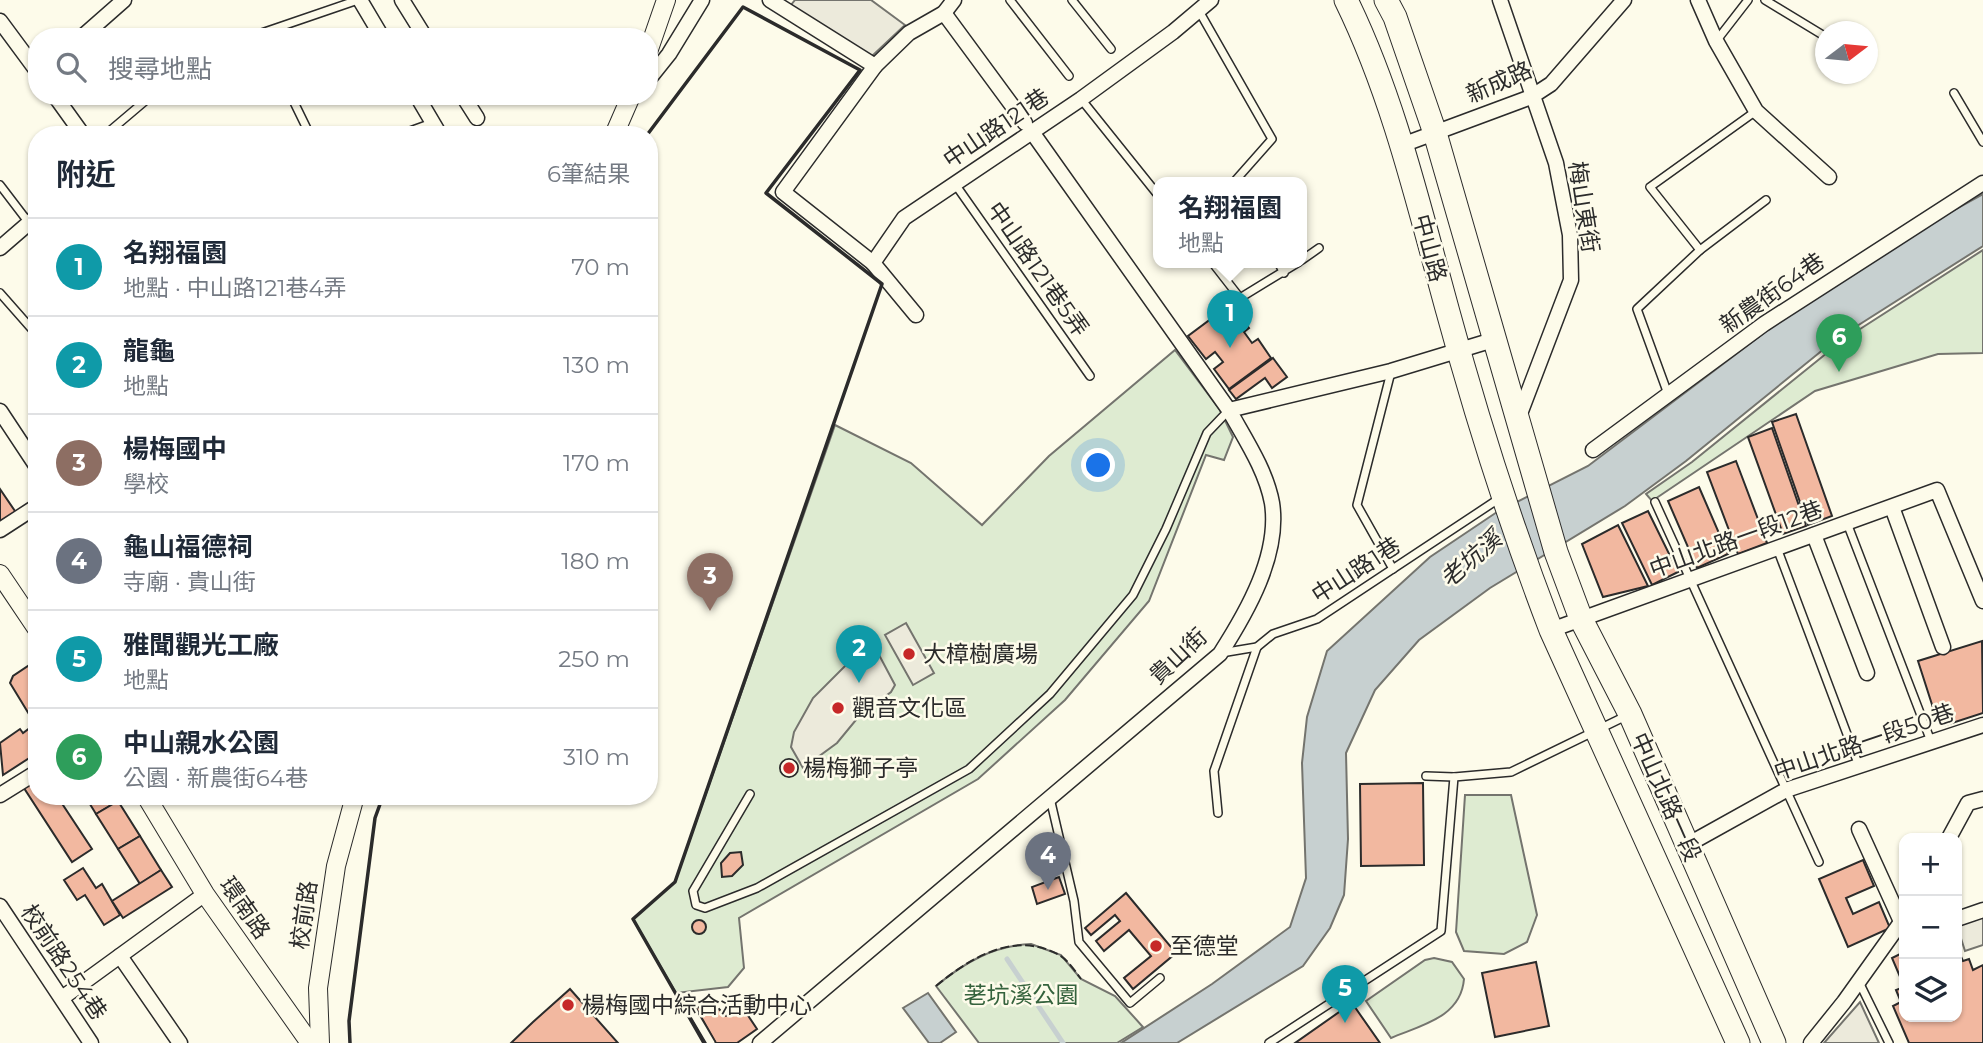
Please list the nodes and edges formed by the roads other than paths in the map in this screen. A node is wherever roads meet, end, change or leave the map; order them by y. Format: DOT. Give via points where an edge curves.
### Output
graph roads {
  1 [pos="124,0"];
  2 [pos="359,0"];
  3 [pos="402,0"];
  4 [pos="666,0"];
  5 [pos="702,0"];
  6 [pos="770,0"];
  7 [pos="954,0"];
  8 [pos="1010,0"];
  9 [pos="1072,0"];
  10 [pos="1211,0"];
  11 [pos="1346,0"];
  12 [pos="1386,0"];
  13 [pos="1500,0"];
  14 [pos="1624,0"];
  15 [pos="1698,0"];
  16 [pos="1748,0"];
  17 [pos="1765,0"];
  18 [pos="1199,11"];
  19 [pos="944,13"];
  20 [pos="0,21"];
  21 [pos="92,28"];
  22 [pos="280,28"];
  23 [pos="376,28"];
  24 [pos="419,28"];
  25 [pos="656,28"];
  26 [pos="1815,31"];
  27 [pos="1716,41"];
  28 [pos="1111,49"];
  29 [pos="28,59"];
  30 [pos="875,66"];
  31 [pos="658,68"];
  32 [pos="1069,76"];
  33 [pos="1954,93"];
  34 [pos="1531,97"];
  35 [pos="1081,99"];
  36 [pos="61,105"];
  37 [pos="140,105"];
  38 [pos="295,105"];
  39 [pos="422,105"];
  40 [pos="469,105"];
  41 [pos="628,105"];
  42 [pos="1756,111"];
  43 [pos="477,118"];
  44 [pos="77,126"];
  45 [pos="116,126"];
  46 [pos="306,126"];
  47 [pos="434,126"];
  48 [pos="618,126"];
  49 [pos="1028,127"];
  50 [pos="1434,133"];
  51 [pos="1983,142"];
  52 [pos="1402,145"];
  53 [pos="1238,177"];
  54 [pos="1829,177"];
  55 [pos="1983,183"];
  56 [pos="955,184"];
  57 [pos="0,185"];
  58 [pos="1153,189"];
  59 [pos="1766,200"];
  60 [pos="28,213"];
  61 [pos="28,224"];
  62 [pos="0,248"];
  63 [pos="1319,248"];
  64 [pos="1700,250"];
  65 [pos="1307,256"];
  66 [pos="873,263"];
  67 [pos="1217,268"];
  68 [pos="1281,268"];
  69 [pos="1291,268"];
  70 [pos="1284,273"];
  71 [pos="0,293"];
  72 [pos="916,315"];
  73 [pos="28,325"];
  74 [pos="1493,341"];
  75 [pos="1458,351"];
  76 [pos="1391,371"];
  77 [pos="1090,376"];
  78 [pos="1668,394"];
  79 [pos="1229,410"];
  80 [pos="0,411"];
  81 [pos="1518,421"];
  82 [pos="1593,450"];
  83 [pos="28,453"];
  84 [pos="1505,497"];
  85 [pos="1655,502"];
  86 [pos="1892,507"];
  87 [pos="28,512"];
  88 [pos="1847,523"];
  89 [pos="0,530"];
  90 [pos="1814,535"];
  91 [pos="1777,548"];
  92 [pos="1556,552"];
  93 [pos="1393,569"];
  94 [pos="1527,569"];
  95 [pos="0,575"];
  96 [pos="1690,579"];
  97 [pos="1983,601"];
  98 [pos="28,616"];
  99 [pos="1581,619"];
  100 [pos="1550,630"];
  101 [pos="1257,647"];
  102 [pos="1942,647"];
  103 [pos="1220,654"];
  104 [pos="1867,673"];
  105 [pos="1630,714"];
  106 [pos="1983,725"];
  107 [pos="1596,729"];
  108 [pos="1932,744"];
  109 [pos="1859,766"];
  110 [pos="1426,776"];
  111 [pos="1454,777"];
  112 [pos="28,778"];
  113 [pos="1786,790"];
  114 [pos="750,794"];
  115 [pos="0,795"];
  116 [pos="1050,797"];
  117 [pos="1983,799"];
  118 [pos="151,805"];
  119 [pos="353,805"];
  120 [pos="1218,813"];
  121 [pos="1859,829"];
  122 [pos="1952,833"];
  123 [pos="1688,845"];
  124 [pos="1819,862"];
  125 [pos="205,894"];
  126 [pos="0,906"];
  127 [pos="1983,910"];
  128 [pos="1899,914"];
  129 [pos="1962,917"];
  130 [pos="1899,928"];
  131 [pos="120,956"];
  132 [pos="1160,978"];
  133 [pos="1858,982"];
  134 [pos="62,998"];
  135 [pos="691,1009"];
  136 [pos="91,1043"];
  137 [pos="180,1043"];
  138 [pos="310,1043"];
  139 [pos="320,1043"];
  140 [pos="711,1043"];
  141 [pos="760,1043"];
  142 [pos="1269,1043"];
  143 [pos="1738,1043"];
  144 [pos="1774,1043"];
  145 [pos="1811,1043"];
  146 [pos="1889,1043"];
  1 -- 21 [label="street"];
  2 -- 22 [label="lane"];
  2 -- 23 [label="street"];
  3 -- 24 [label="street"];
  4 -- 25 [label="street"];
  5 -- 31 [label="street"];
  6 -- 30 [label="street"];
  7 -- 19 [label="street"];
  8 -- 32 [label="lane"];
  9 -- 28 [label="lane"];
  10 -- 18 [label="street, 中山路121巷"];
  11 -- 52 [label="main road, 中山路"];
  12 -- 50 [label="main road, 中山路"];
  13 -- 34 [label="street, 梅山東街"];
  14 -- 34 [label="street, 新成路" via="1551,83"];
  15 -- 27 [label="street"];
  16 -- 27 [label="lane"];
  17 -- 26 [label="lane"];
  18 -- 35 [label="street, 中山路121巷"];
  18 -- 53 [label="lane" via="1272,139"];
  19 -- 30 [label="street" via="909,33"];
  19 -- 49 [label="street, 貴山街"];
  20 -- 29 [label="street"];
  27 -- 42 [label="street"];
  30 -- 66 [label="street" via="783,192"];
  33 -- 51 [label="lane"];
  34 -- 50 [label="street, 新成路"];
  34 -- 81 [label="street, 梅山東街" via="1556,163 1570,235 1571,280"];
  35 -- 49 [label="street, 中山路121巷"];
  35 -- 58 [label="lane"];
  36 -- 44 [label="street"];
  37 -- 45 [label="lane"];
  38 -- 46 [label="lane"];
  39 -- 47 [label="street"];
  40 -- 43 [label="street"];
  41 -- 48 [label="street"];
  42 -- 54 [label="street"];
  42 -- 64 [label="lane" via="1650,187"];
  49 -- 56 [label="street, 中山路121巷"];
  49 -- 79 [label="street, 貴山街"];
  50 -- 52 [label="street, 新成路"];
  50 -- 74 [label="main road, 中山路"];
  52 -- 75 [label="main road, 中山路"];
  55 -- 78 [label="street, 新農街64巷" via="1764,324"];
  56 -- 66 [label="street, 中山路121巷" via="904,218"];
  56 -- 77 [label="lane, 中山路121巷5弄"];
  57 -- 60 [label="lane"];
  59 -- 64 [label="lane"];
  61 -- 62 [label="street"];
  63 -- 65 [label="lane"];
  64 -- 78 [label="lane" via="1637,309"];
  66 -- 72 [label="street"];
  67 -- 70 [label="lane" via="1240,298"];
  68 -- 70 [label="lane"];
  69 -- 70 [label="lane"];
  71 -- 73 [label="lane"];
  74 -- 75 [label="street"];
  74 -- 81 [label="main road, 中山路"];
  75 -- 76 [label="street"];
  75 -- 84 [label="main road, 中山路"];
  76 -- 79 [label="street"];
  76 -- 93 [label="lane" via="1357,505"];
  78 -- 82 [label="street, 新農街64巷"];
  79 -- 103 [label="street, 貴山街" via="1259,466 1272,504 1262,571 1241,622"];
  79 -- 114 [label="lane" via="1207,433 1133,595 1050,694 969,769 757,888 713,906 696,905 693,891"];
  80 -- 83 [label="street"];
  81 -- 92 [label="main road, 中山路"];
  84 -- 93 [label="lane, 中山路1巷"];
  84 -- 94 [label="main road, 中山路"];
  85 -- 96 [label="lane"];
  86 -- 88 [label="street, 中山北路一段12巷"];
  86 -- 97 [label="street, 中山北路一段12巷" via="1936,486"];
  86 -- 102 [label="street"];
  87 -- 89 [label="street"];
  88 -- 90 [label="street, 中山北路一段12巷"];
  88 -- 108 [label="lane"];
  90 -- 91 [label="street, 中山北路一段12巷"];
  90 -- 104 [label="street"];
  91 -- 96 [label="street, 中山北路一段12巷"];
  91 -- 109 [label="lane"];
  92 -- 99 [label="main road, 中山北路一段"];
  93 -- 101 [label="lane, 中山路1巷" via="1317,620 1273,634"];
  94 -- 100 [label="main road, 中山北路一段"];
  95 -- 98 [label="street"];
  96 -- 99 [label="street, 中山北路一段12巷"];
  96 -- 113 [label="lane"];
  99 -- 100 [label="street, 中山北路一段12巷"];
  99 -- 105 [label="main road, 中山北路一段"];
  100 -- 107 [label="main road, 中山北路一段"];
  101 -- 103 [label="lane, 中山路1巷"];
  101 -- 120 [label="lane" via="1214,771"];
  103 -- 116 [label="street, 貴山街"];
  105 -- 107 [label="lane"];
  105 -- 123 [label="main road, 中山北路一段"];
  106 -- 108 [label="street, 中山北路一段50巷"];
  107 -- 111 [label="lane" via="1511,772"];
  107 -- 143 [label="main road, 中山北路一段"];
  108 -- 109 [label="street, 中山北路一段50巷"];
  109 -- 113 [label="street, 中山北路一段50巷"];
  110 -- 111 [label="lane"];
  111 -- 142 [label="lane" via="1441,931"];
  112 -- 115 [label="street"];
  113 -- 123 [label="street, 中山北路一段50巷"];
  113 -- 124 [label="lane"];
  116 -- 132 [label="lane" via="1079,942 1130,1003"];
  116 -- 141 [label="street, 貴山街"];
  117 -- 122 [label="street" via="1968,803"];
  118 -- 125 [label="street, 環南路"];
  119 -- 139 [label="street, 校前路" via="336,866 318,988"];
  121 -- 128 [label="street"];
  123 -- 144 [label="main road, 中山北路一段"];
  125 -- 131 [label="street"];
  125 -- 138 [label="street, 環南路"];
  126 -- 134 [label="street, 校前路254巷"];
  127 -- 129 [label="street"];
  130 -- 133 [label="street"];
  131 -- 134 [label="street"];
  131 -- 137 [label="street"];
  133 -- 145 [label="street"];
  133 -- 146 [label="lane"];
  134 -- 136 [label="street, 校前路254巷"];
  135 -- 140 [label="lane"];
}
